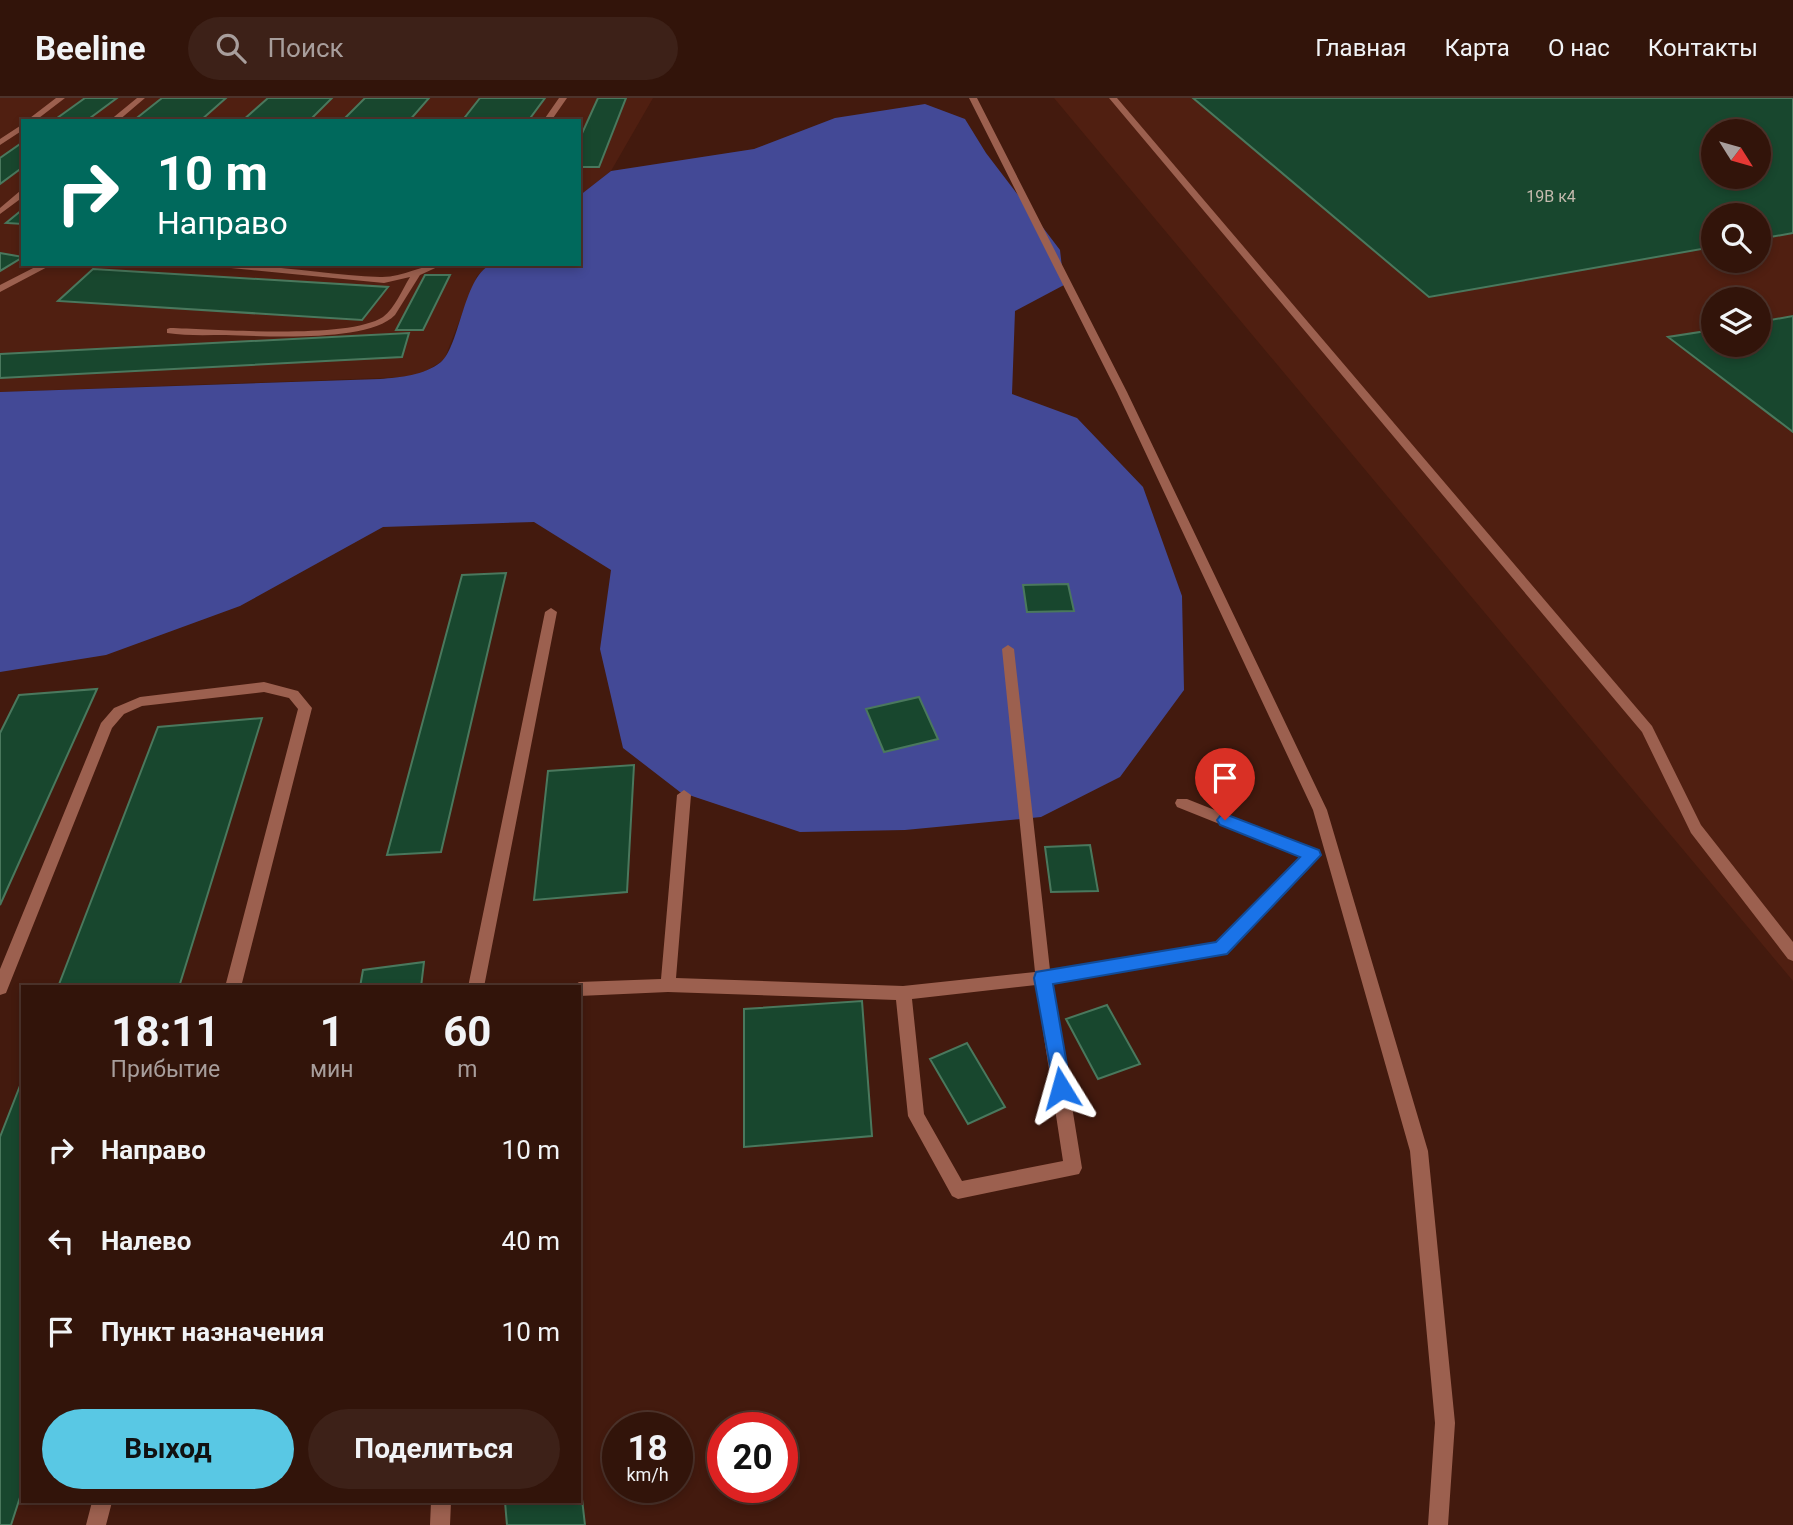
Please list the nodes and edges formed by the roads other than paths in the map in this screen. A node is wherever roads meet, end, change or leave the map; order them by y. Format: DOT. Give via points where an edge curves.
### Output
graph roads {
  1 [pos="61,98"];
  2 [pos="141,98"];
  3 [pos="563,98"];
  4 [pos="973,98"];
  5 [pos="1114,98"];
  6 [pos="33,119"];
  7 [pos="115,119"];
  8 [pos="548,119"];
  9 [pos="21,127"];
  10 [pos="0,143"];
  11 [pos="21,195"];
  12 [pos="0,212"];
  13 [pos="44,266"];
  14 [pos="241,266"];
  15 [pos="435,266"];
  16 [pos="416,273"];
  17 [pos="0,289"];
  18 [pos="170,331"];
  19 [pos="551,612"];
  20 [pos="1008,649"];
  21 [pos="684,795"];
  22 [pos="1182,803"];
  23 [pos="1793,954"];
  24 [pos="1043,978"];
  25 [pos="234,985"];
  26 [pos="476,985"];
  27 [pos="668,985"];
  28 [pos="0,988"];
  29 [pos="581,989"];
  30 [pos="903,993"];
  31 [pos="102,1503"];
  32 [pos="441,1503"];
  33 [pos="96,1525"];
  34 [pos="440,1525"];
  35 [pos="1438,1525"];
  1 -- 6 [label="street"];
  2 -- 7 [label="street"];
  3 -- 8 [label="street"];
  4 -- 35 [label="street" via="1122,392 1320,810 1419,1152 1445,1423"];
  5 -- 23 [label="street" via="1647,729 1696,829"];
  9 -- 10 [label="street"];
  11 -- 12 [label="street"];
  13 -- 17 [label="street"];
  14 -- 16 [label="street" via="384,280"];
  15 -- 16 [label="street"];
  16 -- 18 [label="street" via="388,317 375,325 346,331"];
  19 -- 26 [label="street"];
  20 -- 24 [label="street"];
  21 -- 27 [label="street"];
  22 -- 24 [label="street" via="1313,855 1221,949"];
  24 -- 30 [label="street"];
  24 -- 30 [label="street" via="1073,1168 958,1190 916,1116"];
  25 -- 28 [label="street" via="305,708 293,694 264,687 140,702 119,711 106,726"];
  27 -- 29 [label="street"];
  27 -- 30 [label="street"];
  31 -- 33 [label="street"];
  32 -- 34 [label="street"];
}
